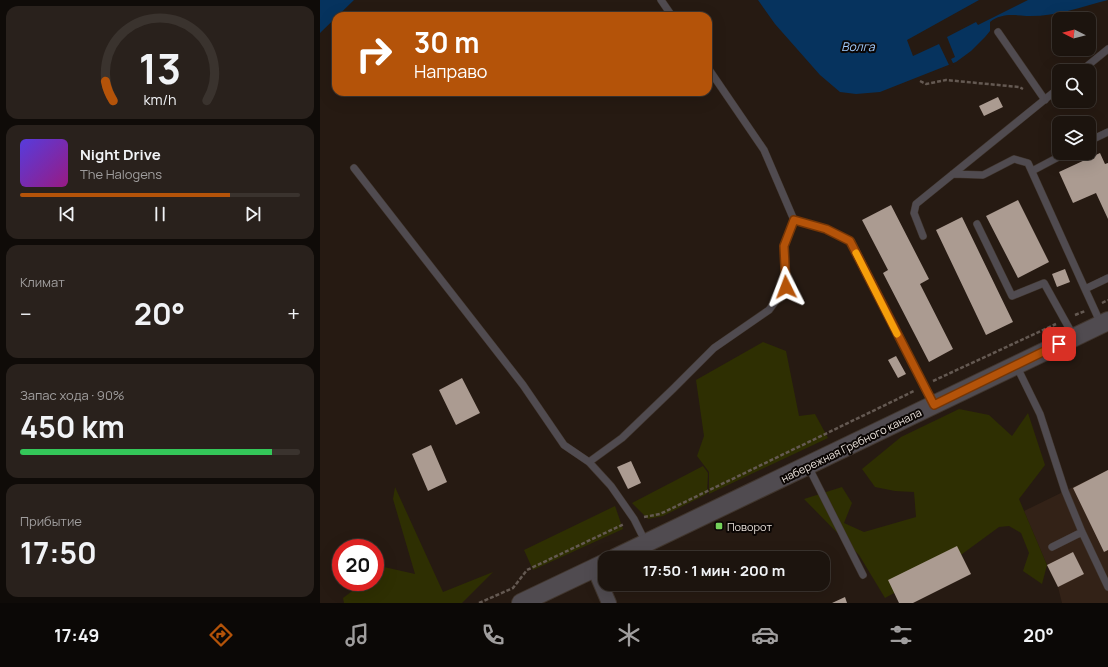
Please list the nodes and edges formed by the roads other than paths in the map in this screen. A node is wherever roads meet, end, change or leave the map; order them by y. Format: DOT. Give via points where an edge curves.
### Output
graph roads {
  1 [pos="661,0"];
  2 [pos="669,12"];
  3 [pos="998,32"];
  4 [pos="1108,48"];
  5 [pos="1089,64"];
  6 [pos="712,74"];
  7 [pos="1052,94"];
  8 [pos="1045,100"];
  9 [pos="1108,132"];
  10 [pos="1096,138"];
  11 [pos="1053,160"];
  12 [pos="354,168"];
  13 [pos="1032,171"];
  14 [pos="953,174"];
  15 [pos="794,220"];
  16 [pos="977,224"];
  17 [pos="923,236"];
  18 [pos="1108,278"];
  19 [pos="1085,289"];
  20 [pos="1105,323"];
  21 [pos="1074,337"];
  22 [pos="1016,365"];
  23 [pos="934,405"];
  24 [pos="589,462"];
  25 [pos="808,466"];
  26 [pos="1082,532"];
  27 [pos="646,544"];
  28 [pos="1052,547"];
  29 [pos="630,551"];
  30 [pos="598,567"];
  31 [pos="863,575"];
  32 [pos="1108,587"];
  33 [pos="606,591"];
  34 [pos="521,603"];
  35 [pos="609,603"];
  1 -- 2 [label="lane"];
  3 -- 8 [label="lane"];
  4 -- 5 [label="lane"];
  6 -- 15 [label="lane" via="764,150"];
  7 -- 8 [label="lane"];
  8 -- 14 [label="lane"];
  9 -- 10 [label="lane"];
  11 -- 13 [label="lane"];
  12 -- 24 [label="lane" via="523,385 564,445"];
  13 -- 14 [label="lane" via="1028,163 1014,159 983,175"];
  13 -- 19 [label="lane"];
  14 -- 17 [label="lane" via="916,204 914,213"];
  15 -- 23 [label="lane" via="826,229 850,241"];
  15 -- 24 [label="lane" via="784,246 786,287 769,310 714,348 622,438"];
  16 -- 21 [label="lane" via="1012,296 1044,283"];
  18 -- 19 [label="lane"];
  19 -- 20 [label="lane" via="1093,307"];
  20 -- 21 [label="street, набережная Гребного канала"];
  21 -- 22 [label="street, набережная Гребного канала"];
  22 -- 23 [label="street, набережная Гребного канала"];
  22 -- 26 [label="lane" via="1040,414 1065,491"];
  23 -- 25 [label="street, набережная Гребного канала"];
  24 -- 27 [label="lane" via="611,486 634,519"];
  25 -- 27 [label="street, набережная Гребного канала"];
  25 -- 31 [label="lane"];
  26 -- 28 [label="lane"];
  26 -- 32 [label="lane"];
  27 -- 29 [label="street, набережная Гребного канала"];
  30 -- 34 [label="street"];
  33 -- 35 [label="street"];
}
